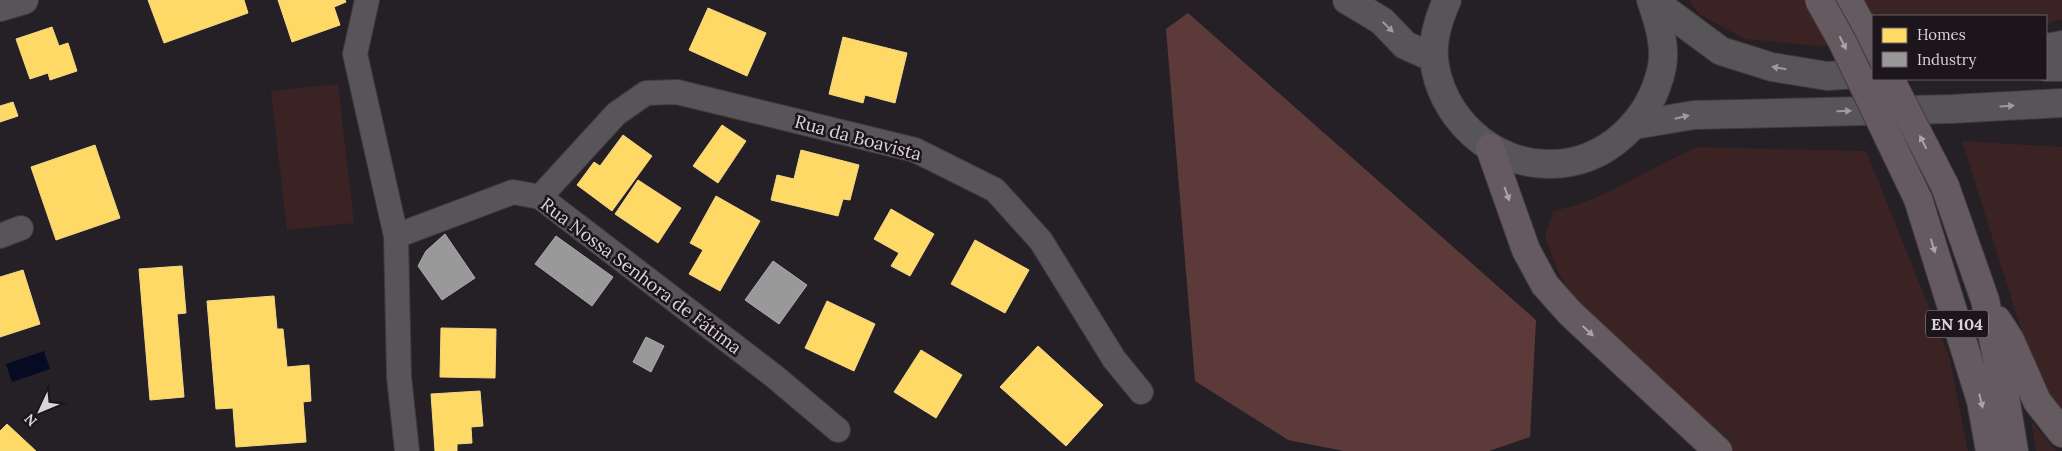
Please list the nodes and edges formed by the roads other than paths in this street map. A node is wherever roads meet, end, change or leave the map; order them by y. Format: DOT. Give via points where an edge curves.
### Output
graph roads {
  1 [pos="24,0"];
  2 [pos="368,0"];
  3 [pos="1347,0"];
  4 [pos="1446,0"];
  5 [pos="1652,0"];
  6 [pos="1819,0"];
  7 [pos="1855,4"];
  8 [pos="0,7"];
  9 [pos="1872,45"];
  10 [pos="2062,45"];
  11 [pos="2047,48"];
  12 [pos="1434,58"];
  13 [pos="2047,67"];
  14 [pos="2062,67"];
  15 [pos="1872,73"];
  16 [pos="1891,80"];
  17 [pos="2062,103"];
  18 [pos="1634,126"];
  19 [pos="1490,148"];
  20 [pos="540,197"];
  21 [pos="396,236"];
  22 [pos="1985,300"];
  23 [pos="1141,392"];
  24 [pos="838,430"];
  25 [pos="2062,434"];
  26 [pos="407,451"];
  27 [pos="1718,451"];
  28 [pos="1990,451"];
  29 [pos="2014,451"];
  1 -- 8 [label="main road"];
  2 -- 21 [label="street" via="355,54"];
  3 -- 12 [label="main road, one-way" via="1382,21 1405,45"];
  4 -- 12 [label="main road" via="1437,22"];
  15 -- 5 [label="main road, one-way" via="1827,76 1772,67 1721,51"];
  5 -- 18 [label="main road" via="1662,32 1662,66 1653,98"];
  6 -- 28 [label="main road, EN 104, one-way, bridge" via="1918,199 1981,401"];
  7 -- 9 [label="main road"];
  10 -- 11 [label="main road"];
  12 -- 19 [label="main road" via="1443,94 1462,124"];
  13 -- 14 [label="main road"];
  22 -- 16 [label="main road, EN 104, one-way, bridge" via="1945,186"];
  18 -- 17 [label="main road, one-way" via="1694,114 1951,109"];
  18 -- 19 [label="main road" via="1610,146 1582,159 1550,164 1519,160"];
  19 -- 27 [label="main road, one-way" via="1526,250 1545,285 1570,313"];
  20 -- 21 [label="street, Rua Nossa Senhora de Fátima" via="513,192"];
  20 -- 23 [label="street, Rua da Boavista" via="616,114 646,93 677,92 915,150 995,190 1041,241 1114,359"];
  20 -- 24 [label="street, Rua Nossa Senhora de Fátima" via="774,376"];
  21 -- 26 [label="street" via="399,377"];
  22 -- 25 [label="main road" via="2010,340 2037,402"];
  22 -- 29 [label="main road, EN 104"];
}
